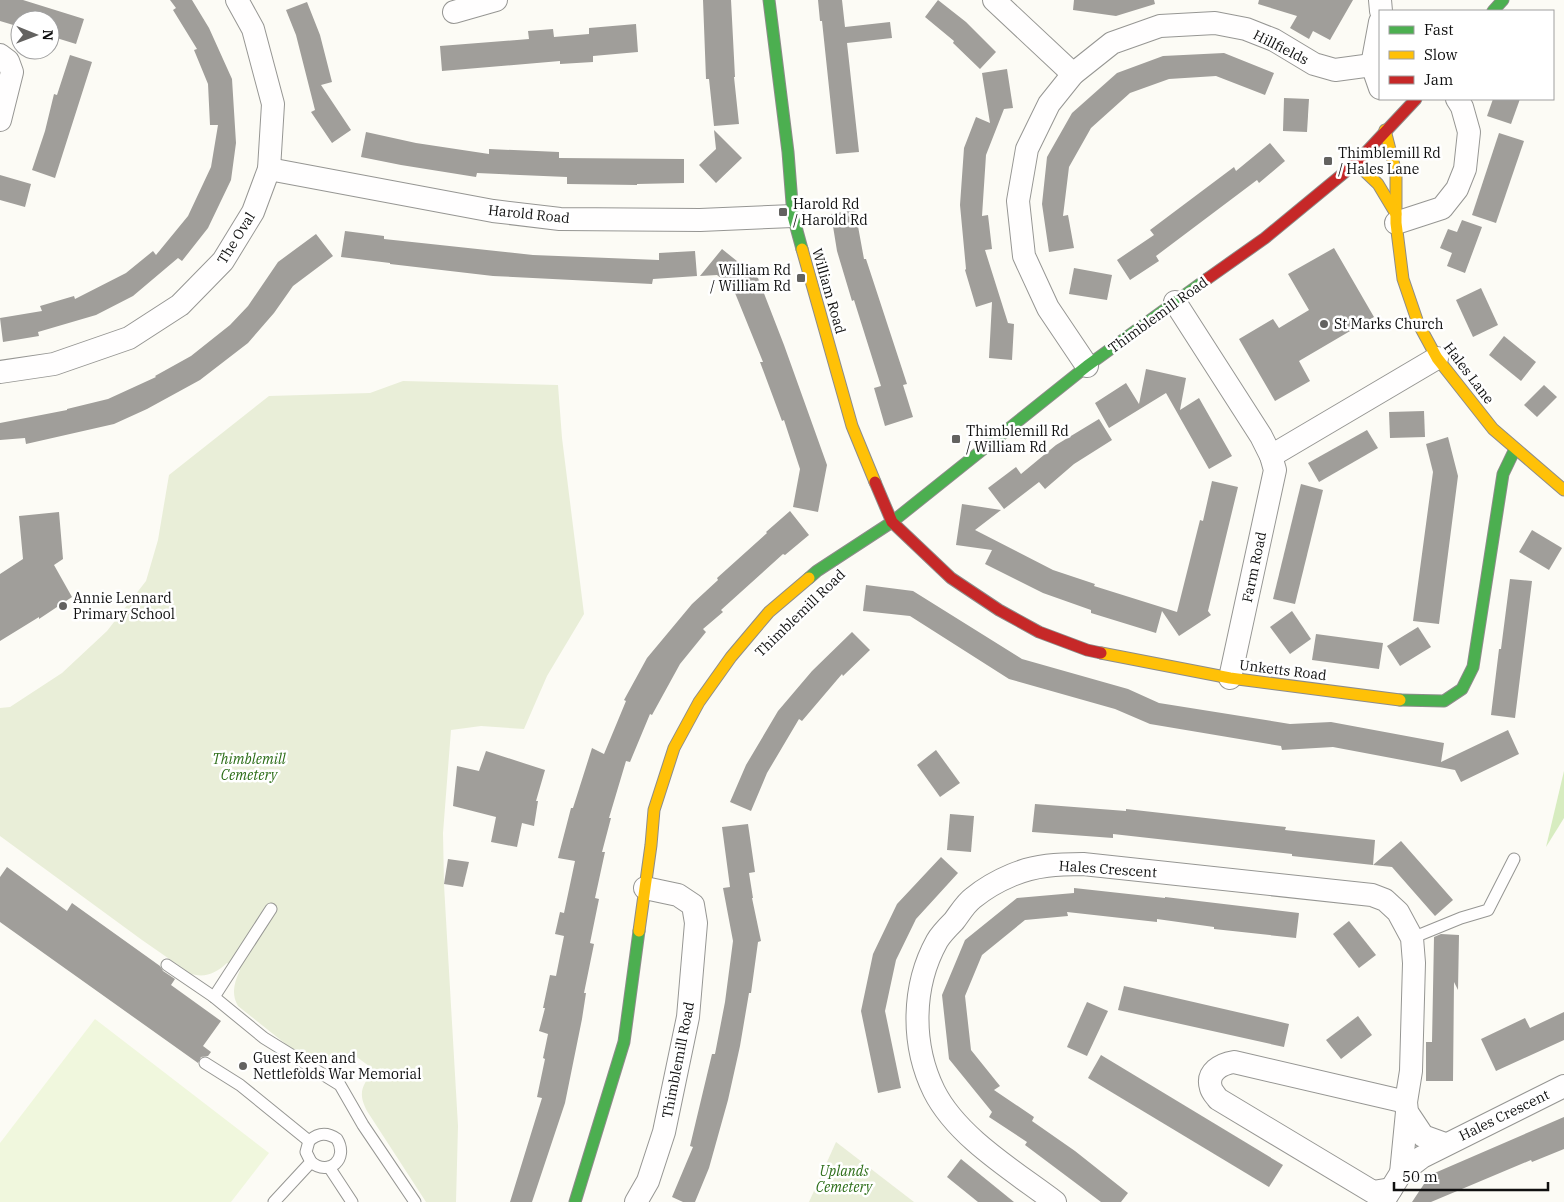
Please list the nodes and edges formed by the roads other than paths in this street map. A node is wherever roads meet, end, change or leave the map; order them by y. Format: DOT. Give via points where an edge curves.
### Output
graph roads {
  1 [pos="237,0"];
  2 [pos="496,0"];
  3 [pos="769,0"];
  4 [pos="994,0"];
  5 [pos="1503,0"];
  6 [pos="1495,10"];
  7 [pos="454,12"];
  8 [pos="1379,32"];
  9 [pos="0,54"];
  10 [pos="1376,63"];
  11 [pos="1073,74"];
  12 [pos="1379,82"];
  13 [pos="1414,100"];
  14 [pos="1458,100"];
  15 [pos="1390,115"];
  16 [pos="0,120"];
  17 [pos="1356,163"];
  18 [pos="269,169"];
  19 [pos="793,216"];
  20 [pos="1396,218"];
  21 [pos="1175,302"];
  22 [pos="1437,358"];
  23 [pos="1087,366"];
  24 [pos="0,372"];
  25 [pos="1515,449"];
  26 [pos="1271,456"];
  27 [pos="1564,490"];
  28 [pos="892,522"];
  29 [pos="853,560"];
  30 [pos="1230,678"];
  31 [pos="668,806"];
  32 [pos="651,845"];
  33 [pos="1514,859"];
  34 [pos="645,888"];
  35 [pos="272,909"];
  36 [pos="1412,938"];
  37 [pos="167,965"];
  38 [pos="214,997"];
  39 [pos="205,1063"];
  40 [pos="1564,1086"];
  41 [pos="1406,1107"];
  42 [pos="309,1141"];
  43 [pos="1445,1144"];
  44 [pos="311,1162"];
  45 [pos="329,1167"];
  46 [pos="1392,1188"];
  47 [pos="274,1202"];
  48 [pos="352,1202"];
  49 [pos="415,1202"];
  50 [pos="575,1202"];
  51 [pos="636,1202"];
  52 [pos="1055,1202"];
  1 -- 18 [label="street, The Oval" via="253,29 273,104"];
  2 -- 7 [label="street"];
  3 -- 19 [label="street, William Road"];
  4 -- 11 [label="street"];
  5 -- 6 [label="street"];
  8 -- 10 [label="street"];
  9 -- 16 [label="street" via="8,61 12,72"];
  10 -- 11 [label="street, Hillfields" via="1335,70 1314,64 1246,29 1215,23 1160,26 1120,40"];
  10 -- 12 [label="street"];
  11 -- 23 [label="street, Hillfields" via="1049,104 1027,149 1018,201 1024,256 1048,308"];
  13 -- 15 [label="street, Thimblemill Road"];
  14 -- 20 [label="street" via="1469,132 1465,169 1457,189 1442,208"];
  15 -- 17 [label="street, Thimblemill Road"];
  15 -- 20 [label="street, Hales Lane" via="1396,173"];
  17 -- 20 [label="street, Hales Lane" via="1378,184"];
  17 -- 21 [label="street, Thimblemill Road" via="1264,238"];
  18 -- 19 [label="street, Harold Road" via="493,211 560,219 700,220"];
  18 -- 24 [label="street, The Oval" via="253,212 223,261 180,305 129,338 54,364"];
  19 -- 28 [label="street, William Road" via="852,426"];
  20 -- 22 [label="street, Hales Lane" via="1403,279 1418,322"];
  21 -- 23 [label="street, Thimblemill Road"];
  21 -- 26 [label="street, Farm Road"];
  22 -- 25 [label="street, Hales Lane" via="1493,429"];
  22 -- 26 [label="street"];
  23 -- 28 [label="street, Thimblemill Road"];
  25 -- 27 [label="street, Hales Lane"];
  25 -- 30 [label="street, Unketts Road" via="1503,474 1473,667 1462,689 1444,700 1398,700"];
  26 -- 30 [label="street, Farm Road" via="1275,470"];
  28 -- 29 [label="street, Thimblemill Road"];
  28 -- 30 [label="street, Unketts Road" via="951,578 1039,632 1087,650"];
  28 -- 32 [label="street, Thimblemill Road" via="817,571 769,612 731,657 699,702 674,748 654,810"];
  31 -- 32 [label="street, Thimblemill Road"];
  32 -- 34 [label="street, Thimblemill Road"];
  33 -- 36 [label="lane" via="1488,910"];
  34 -- 50 [label="street, Thimblemill Road" via="624,1042"];
  34 -- 51 [label="street, Thimblemill Road" via="678,895 694,905 696,923 688,1017 664,1132 648,1181"];
  35 -- 38 [label="lane"];
  36 -- 41 [label="street, Hales Crescent" via="1411,1071"];
  36 -- 52 [label="street, Hales Crescent" via="1398,912 1385,900 1372,895 1083,864 1029,869 972,898 938,940 924,968 917,1003 922,1059 934,1090 950,1117 976,1142"];
  37 -- 38 [label="lane"];
  38 -- 49 [label="lane" via="264,1038 340,1085"];
  39 -- 42 [label="lane" via="240,1085"];
  40 -- 43 [label="street, Hales Crescent"];
  41 -- 43 [label="street, Hales Crescent" via="1423,1136"];
  41 -- 46 [label="street"];
  41 -- 46 [label="street" via="1234,1062 1215,1069 1211,1078 1211,1088 1218,1098 1373,1192"];
  42 -- 44 [label="lane" via="306,1152"];
  42 -- 45 [label="lane" via="320,1134 337,1139 340,1155 338,1161"];
  43 -- 46 [label="street, Hales Crescent" via="1422,1157"];
  44 -- 45 [label="lane" via="321,1168"];
  44 -- 47 [label="lane"];
  45 -- 48 [label="lane"];
}
